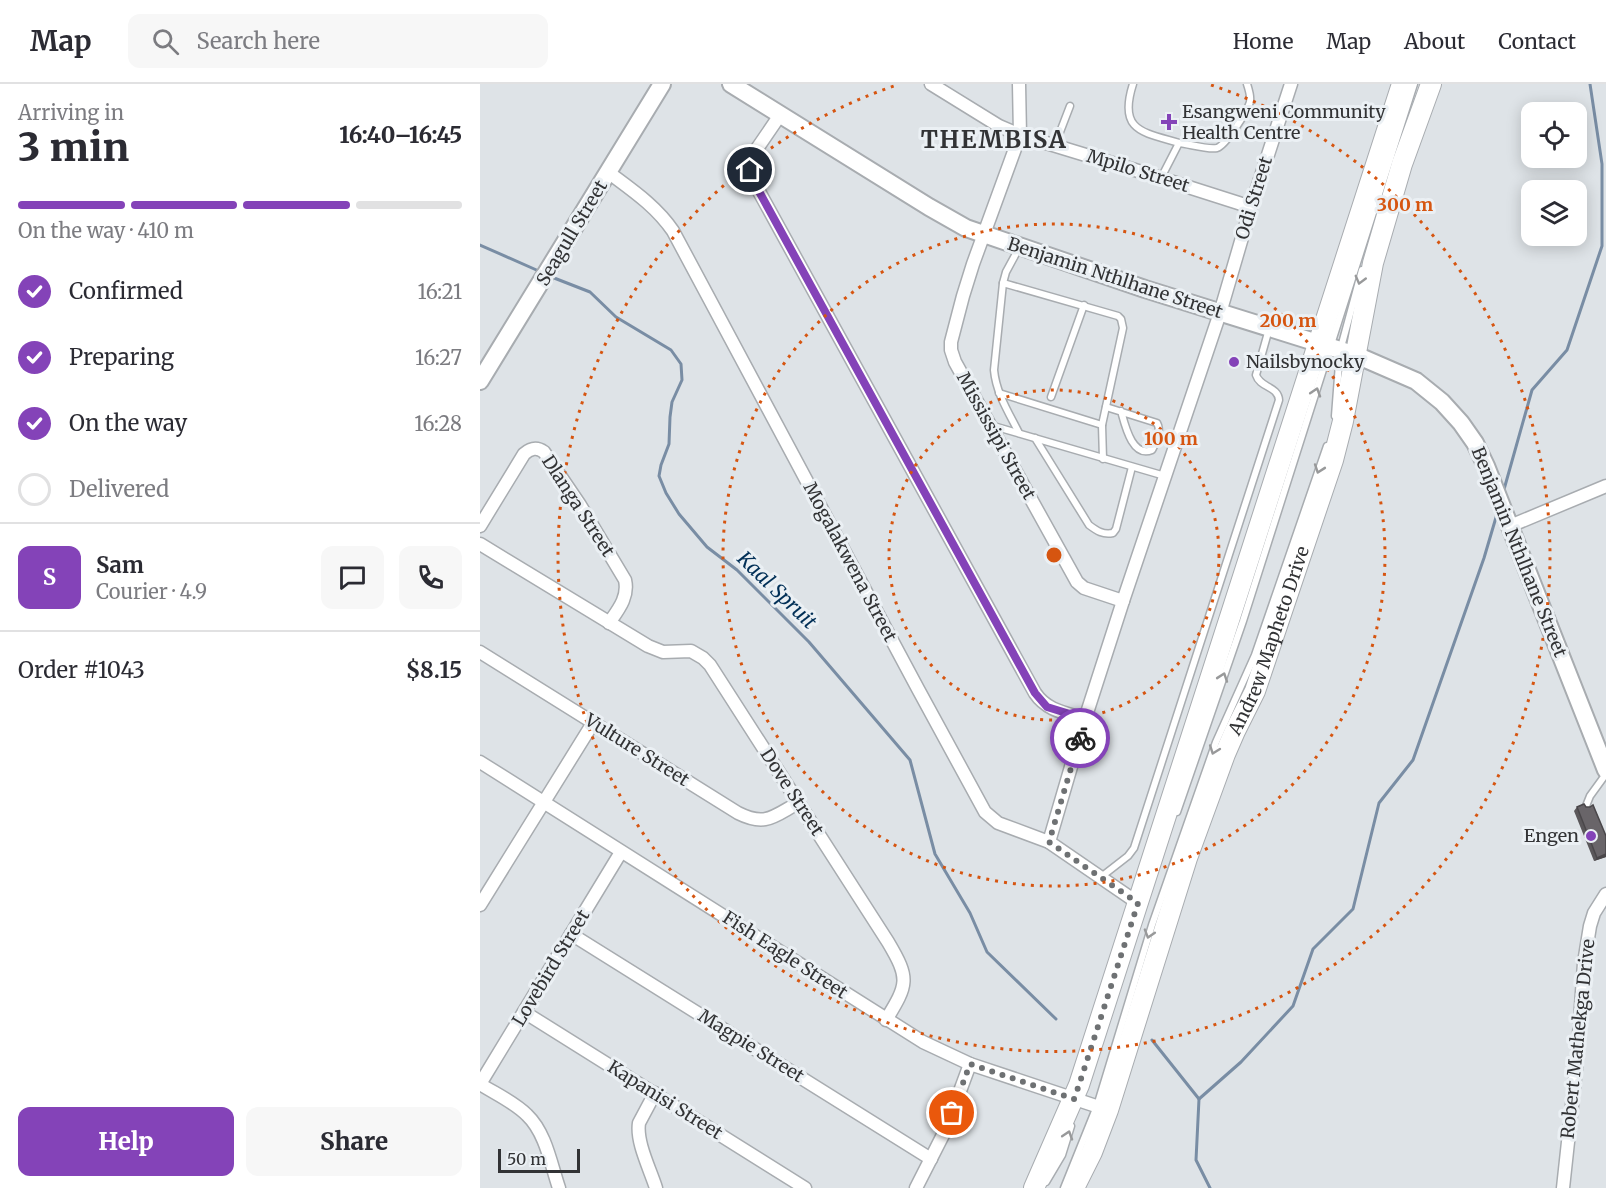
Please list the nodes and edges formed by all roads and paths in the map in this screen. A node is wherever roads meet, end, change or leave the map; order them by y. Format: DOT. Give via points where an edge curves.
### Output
graph roads {
  1 [pos="662,84"];
  2 [pos="731,84"];
  3 [pos="931,84"];
  4 [pos="1020,84"];
  5 [pos="1133,84"];
  6 [pos="1247,84"];
  7 [pos="1290,84"];
  8 [pos="1414,84"];
  9 [pos="1417,88"];
  10 [pos="1070,106"];
  11 [pos="780,115"];
  12 [pos="1020,135"];
  13 [pos="1179,142"];
  14 [pos="1055,146"];
  15 [pos="608,172"];
  16 [pos="1161,178"];
  17 [pos="1251,207"];
  18 [pos="985,235"];
  19 [pos="1020,247"];
  20 [pos="1003,283"];
  21 [pos="1084,306"];
  22 [pos="1220,313"];
  23 [pos="1269,328"];
  24 [pos="1336,349"];
  25 [pos="480,381"];
  26 [pos="999,393"];
  27 [pos="1051,396"];
  28 [pos="1106,407"];
  29 [pos="1121,411"];
  30 [pos="1334,421"];
  31 [pos="990,425"];
  32 [pos="1102,425"];
  33 [pos="1019,433"];
  34 [pos="1035,438"];
  35 [pos="1329,441"];
  36 [pos="1103,459"];
  37 [pos="1132,467"];
  38 [pos="1165,476"];
  39 [pos="1605,491"];
  40 [pos="1509,523"];
  41 [pos="480,526"];
  42 [pos="480,544"];
  43 [pos="1123,602"];
  44 [pos="609,624"];
  45 [pos="480,652"];
  46 [pos="1086,719"];
  47 [pos="593,723"];
  48 [pos="480,762"];
  49 [pos="1606,772"];
  50 [pos="543,802"];
  51 [pos="798,803"];
  52 [pos="1586,806"];
  53 [pos="1176,817"];
  54 [pos="1049,842"];
  55 [pos="621,852"];
  56 [pos="1101,877"];
  57 [pos="1606,894"];
  58 [pos="480,906"];
  59 [pos="1140,909"];
  60 [pos="571,934"];
  61 [pos="524,1012"];
  62 [pos="886,1020"];
  63 [pos="1130,1020"];
  64 [pos="970,1064"];
  65 [pos="480,1084"];
  66 [pos="655,1093"];
  67 [pos="1077,1103"];
  68 [pos="1103,1108"];
  69 [pos="1072,1122"];
  70 [pos="931,1158"];
  71 [pos="559,1188"];
  72 [pos="656,1188"];
  73 [pos="805,1188"];
  74 [pos="916,1188"];
  75 [pos="1034,1188"];
  76 [pos="1043,1188"];
  77 [pos="1064,1188"];
  78 [pos="1074,1188"];
  79 [pos="1563,1188"];
  1 -- 15 [label="street, Seagull Street"];
  2 -- 11 [label="street, Benjamin Nthlhane Street"];
  3 -- 12 [label="street, Mpilo Street"];
  4 -- 12 [label="street, Mississipi Street"];
  5 -- 13 [label="lane" via="1128,100 1133,124 1140,131"];
  6 -- 13 [label="lane" via="1250,102 1222,146 1214,149"];
  7 -- 17 [label="street, Odi Street"];
  24 -- 8 [label="lane, one-way"];
  9 -- 24 [label="main road, Andrew Mapheto Drive"];
  9 -- 24 [label="main road, Andrew Mapheto Drive" via="1402,164 1374,263"];
  10 -- 14 [label="lane"];
  11 -- 18 [label="street, Benjamin Nthlhane Street" via="936,211"];
  11 -- 46 [label="street" via="752,156 750,170 756,186 1035,693 1047,707"];
  12 -- 14 [label="street, Mpilo Street"];
  12 -- 18 [label="street, Mississipi Street"];
  13 -- 16 [label="lane"];
  14 -- 16 [label="street, Mpilo Street"];
  15 -- 25 [label="street, Seagull Street"];
  15 -- 54 [label="street, Mogalakwena Street" via="648,202 673,231 985,812 998,823"];
  16 -- 17 [label="street, Mpilo Street"];
  17 -- 22 [label="street, Odi Street"];
  18 -- 19 [label="street, Benjamin Nthlhane Street"];
  18 -- 31 [label="street, Mississipi Street" via="963,296 951,350"];
  19 -- 20 [label="lane"];
  19 -- 22 [label="street, Benjamin Nthlhane Street"];
  20 -- 21 [label="lane"];
  20 -- 26 [label="lane" via="994,370"];
  21 -- 27 [label="lane"];
  21 -- 28 [label="lane" via="1118,316 1123,323"];
  22 -- 23 [label="street, Benjamin Nthlhane Street"];
  22 -- 38 [label="street, Odi Street"];
  23 -- 24 [label="street, Benjamin Nthlhane Street"];
  23 -- 56 [label="lane" via="1256,375 1260,383 1276,391 1279,400 1134,848"];
  24 -- 30 [label="lane"];
  24 -- 40 [label="street, Benjamin Nthlhane Street" via="1416,381 1430,391 1474,443"];
  53 -- 24 [label="lane, one-way"];
  24 -- 59 [label="main road, Andrew Mapheto Drive"];
  24 -- 63 [label="main road, Andrew Mapheto Drive" via="1343,421 1333,460 1256,691 1225,754"];
  26 -- 32 [label="lane"];
  26 -- 33 [label="lane"];
  28 -- 29 [label="lane"];
  28 -- 32 [label="lane"];
  29 -- 29 [label="lane" via="1158,423 1159,435 1152,450 1142,451 1131,441"];
  31 -- 33 [label="lane"];
  31 -- 43 [label="street, Mississipi Street" via="1077,582"];
  32 -- 36 [label="lane"];
  33 -- 34 [label="lane"];
  34 -- 36 [label="lane"];
  34 -- 37 [label="lane" via="1089,525 1099,532 1113,533 1116,529"];
  35 -- 63 [label="lane, one-way" via="1255,655 1212,753 1152,925"];
  36 -- 37 [label="lane"];
  37 -- 38 [label="lane"];
  38 -- 43 [label="street, Odi Street"];
  39 -- 40 [label="street"];
  40 -- 49 [label="street, Benjamin Nthlhane Street"];
  41 -- 44 [label="street, Dlanga Street" via="524,454 537,448 544,452 627,587"];
  42 -- 44 [label="street, Dove Street"];
  43 -- 46 [label="street, Odi Street"];
  44 -- 51 [label="street, Dove Street" via="656,650 691,651 703,658"];
  45 -- 47 [label="street, Vulture Street"];
  46 -- 54 [label="street, Odi Street"];
  47 -- 50 [label="street"];
  47 -- 51 [label="street, Vulture Street" via="750,819 766,820"];
  48 -- 50 [label="street, Fish Eagle Street"];
  49 -- 52 [label="lane"];
  50 -- 55 [label="street, Fish Eagle Street"];
  50 -- 58 [label="street"];
  51 -- 62 [label="street, Dove Street" via="902,966 902,991"];
  54 -- 56 [label="street, Mogalakwena Street"];
  55 -- 60 [label="street, Lovebird Street"];
  55 -- 62 [label="street, Fish Eagle Street"];
  56 -- 59 [label="street, Mogalakwena Street"];
  57 -- 79 [label="street, Robert Mathekga Drive" via="1593,914 1584,963"];
  59 -- 67 [label="main road, Andrew Mapheto Drive"];
  60 -- 61 [label="street, Lovebird Street"];
  60 -- 70 [label="street, Magpie Street"];
  61 -- 65 [label="street, Lovebird Street"];
  61 -- 66 [label="street, Kapanisi Street"];
  62 -- 64 [label="street, Fish Eagle Street"];
  63 -- 68 [label="main road, Andrew Mapheto Drive"];
  64 -- 67 [label="street, Fish Eagle Street"];
  64 -- 70 [label="street"];
  65 -- 71 [label="street" via="520,1108 532,1120"];
  66 -- 72 [label="street" via="638,1128"];
  66 -- 73 [label="street, Kapanisi Street"];
  67 -- 68 [label="street, Fish Eagle Street"];
  67 -- 75 [label="main road, Andrew Mapheto Drive"];
  68 -- 77 [label="lane"];
  68 -- 78 [label="main road, Andrew Mapheto Drive" via="1092,1152"];
  76 -- 69 [label="lane, one-way" via="1062,1155"];
  70 -- 74 [label="street"];
}
